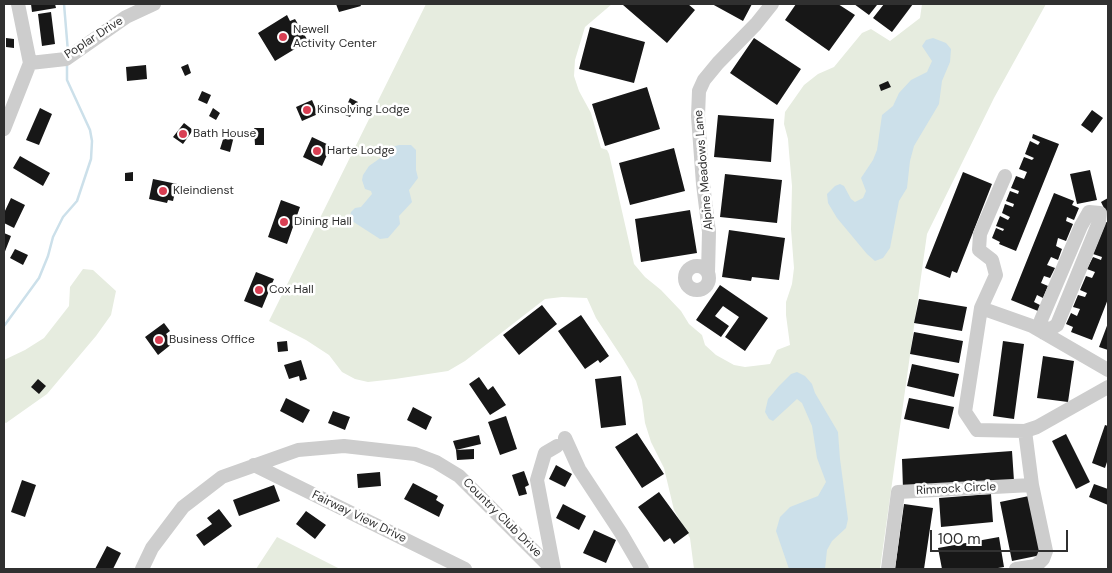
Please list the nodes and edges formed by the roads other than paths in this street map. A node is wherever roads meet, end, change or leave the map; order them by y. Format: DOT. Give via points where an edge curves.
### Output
graph roads {
  1 [pos="18,4"];
  2 [pos="154,4"];
  3 [pos="772,4"];
  4 [pos="30,63"];
  5 [pos="4,128"];
  6 [pos="1004,176"];
  7 [pos="708,273"];
  8 [pos="981,308"];
  9 [pos="1044,333"];
  10 [pos="1108,370"];
  11 [pos="1108,388"];
  12 [pos="1025,431"];
  13 [pos="254,465"];
  14 [pos="1032,484"];
  15 [pos="142,569"];
  16 [pos="465,569"];
  17 [pos="553,569"];
  18 [pos="642,569"];
  19 [pos="888,569"];
  20 [pos="1016,569"];
  1 -- 4 [label="street"];
  2 -- 4 [label="street, Poplar Drive" via="126,17 66,59"];
  3 -- 7 [label="street, Alpine Meadows Lane" via="713,69 699,91 698,116 709,232"];
  4 -- 5 [label="street"];
  6 -- 8 [label="street" via="980,234 979,250 992,260 996,275"];
  8 -- 9 [label="street"];
  8 -- 12 [label="street" via="965,412 977,430"];
  9 -- 9 [label="street" via="1057,324 1100,213 1089,212 1081,226 1041,320"];
  9 -- 10 [label="street"];
  11 -- 12 [label="street"];
  12 -- 14 [label="street"];
  13 -- 15 [label="street, Country Club Drive" via="222,477 183,506 152,548"];
  13 -- 16 [label="street, Fairway View Drive"];
  13 -- 17 [label="street, Country Club Drive" via="298,450 344,446 416,454 459,476"];
  14 -- 19 [label="street, Rimrock Circle" via="898,492"];
  14 -- 20 [label="street" via="1046,551 1036,566"];
  17 -- 18 [label="street" via="537,480 545,453 561,442"];
}
